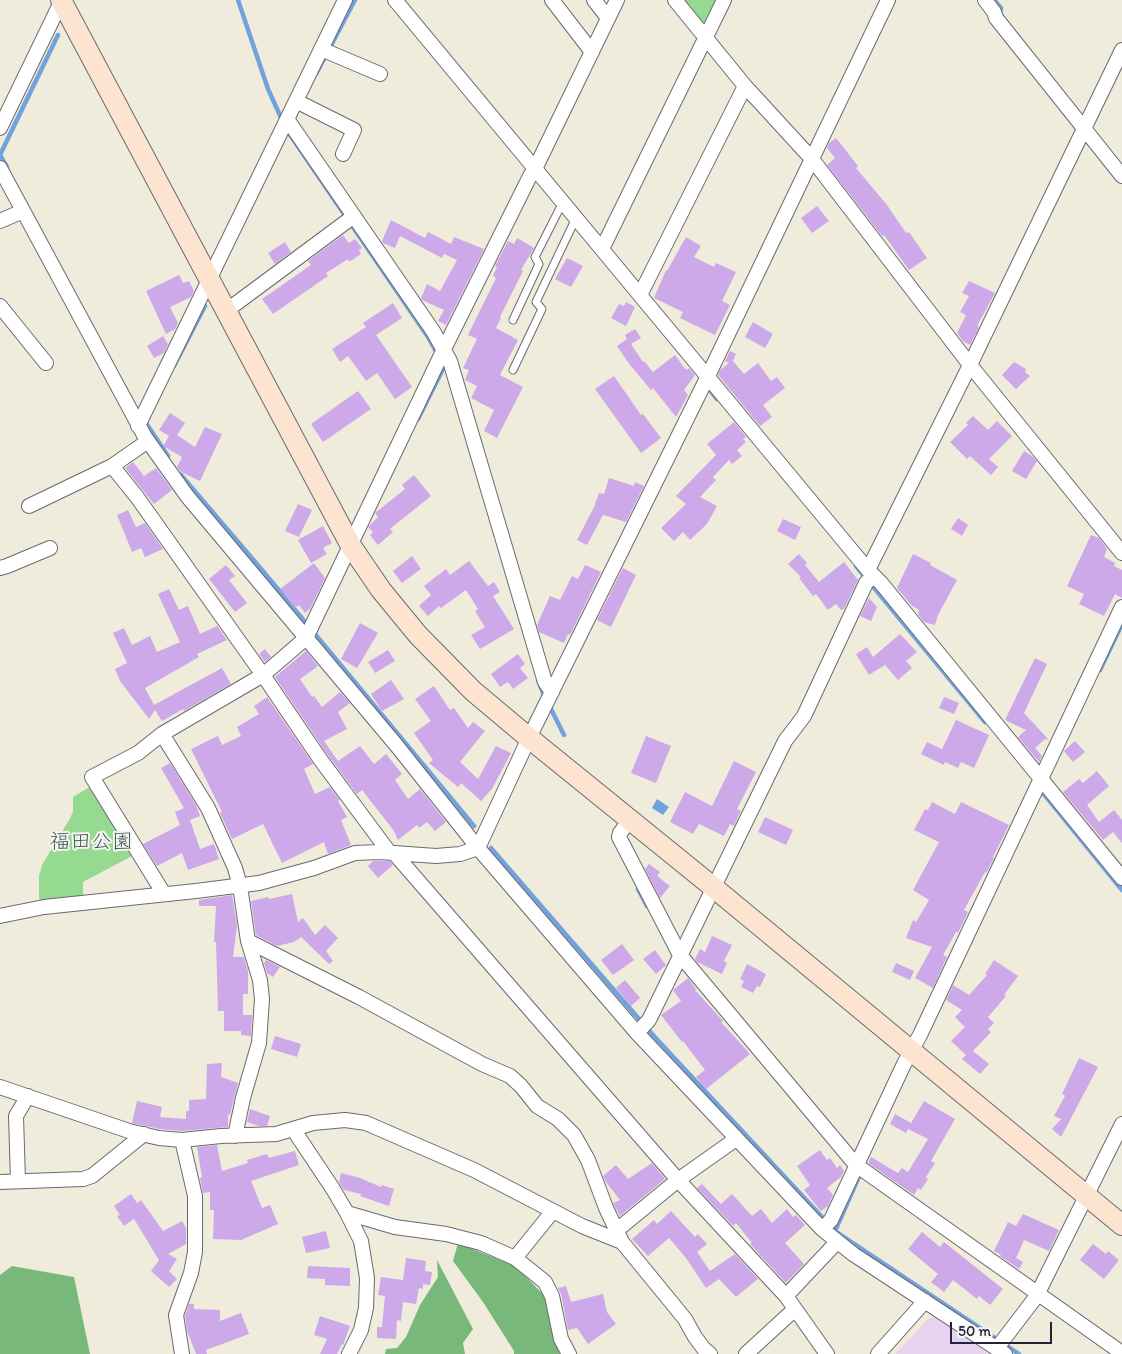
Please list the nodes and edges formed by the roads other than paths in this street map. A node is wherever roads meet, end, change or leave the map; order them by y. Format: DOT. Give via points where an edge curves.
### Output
graph roads {
  1 [pos="62,0"];
  2 [pos="344,0"];
  3 [pos="395,0"];
  4 [pos="552,0"];
  5 [pos="594,0"];
  6 [pos="617,0"];
  7 [pos="675,0"];
  8 [pos="724,0"];
  9 [pos="888,0"];
  10 [pos="985,0"];
  11 [pos="608,18"];
  12 [pos="706,38"];
  13 [pos="1122,50"];
  14 [pos="326,51"];
  15 [pos="592,52"];
  16 [pos="380,74"];
  17 [pos="745,86"];
  18 [pos="299,103"];
  19 [pos="287,124"];
  20 [pos="1085,125"];
  21 [pos="0,128"];
  22 [pos="343,154"];
  23 [pos="812,159"];
  24 [pos="0,168"];
  25 [pos="535,173"];
  26 [pos="1122,176"];
  27 [pos="561,206"];
  28 [pos="23,211"];
  29 [pos="349,219"];
  30 [pos="0,221"];
  31 [pos="574,222"];
  32 [pos="602,249"];
  33 [pos="209,279"];
  34 [pos="640,295"];
  35 [pos="0,306"];
  36 [pos="226,311"];
  37 [pos="514,320"];
  38 [pos="442,353"];
  39 [pos="46,363"];
  40 [pos="970,365"];
  41 [pos="513,370"];
  42 [pos="706,380"];
  43 [pos="141,420"];
  44 [pos="148,441"];
  45 [pos="112,466"];
  46 [pos="29,506"];
  47 [pos="351,546"];
  48 [pos="50,548"];
  49 [pos="1122,553"];
  50 [pos="0,568"];
  51 [pos="869,577"];
  52 [pos="1122,607"];
  53 [pos="310,633"];
  54 [pos="263,675"];
  55 [pos="548,699"];
  56 [pos="162,734"];
  57 [pos="529,738"];
  58 [pos="1042,784"];
  59 [pos="630,820"];
  60 [pos="478,848"];
  61 [pos="391,853"];
  62 [pos="1122,878"];
  63 [pos="240,886"];
  64 [pos="713,887"];
  65 [pos="164,894"];
  66 [pos="0,916"];
  67 [pos="248,940"];
  68 [pos="679,959"];
  69 [pos="642,1029"];
  70 [pos="911,1051"];
  71 [pos="0,1087"];
  72 [pos="28,1096"];
  73 [pos="1122,1124"];
  74 [pos="293,1129"];
  75 [pos="144,1134"];
  76 [pos="235,1136"];
  77 [pos="736,1139"];
  78 [pos="182,1140"];
  79 [pos="855,1169"];
  80 [pos="678,1180"];
  81 [pos="18,1181"];
  82 [pos="0,1182"];
  83 [pos="1087,1196"];
  84 [pos="554,1211"];
  85 [pos="347,1213"];
  86 [pos="826,1225"];
  87 [pos="1122,1225"];
  88 [pos="619,1236"];
  89 [pos="837,1242"];
  90 [pos="515,1258"];
  91 [pos="786,1296"];
  92 [pos="1035,1298"];
  93 [pos="925,1301"];
  94 [pos="795,1309"];
  95 [pos="1001,1346"];
  96 [pos="1122,1353"];
  97 [pos="182,1354"];
  98 [pos="349,1354"];
  99 [pos="569,1354"];
  100 [pos="710,1354"];
  101 [pos="746,1354"];
  102 [pos="827,1354"];
  103 [pos="878,1354"];
  1 -- 21 [label="street"];
  1 -- 33 [label="street"];
  2 -- 14 [label="street"];
  3 -- 25 [label="street"];
  4 -- 15 [label="street"];
  5 -- 11 [label="street"];
  6 -- 11 [label="street"];
  7 -- 12 [label="street"];
  8 -- 12 [label="street"];
  9 -- 23 [label="street"];
  10 -- 20 [label="street" via="996,18"];
  11 -- 15 [label="street"];
  12 -- 17 [label="street"];
  12 -- 32 [label="street"];
  13 -- 20 [label="street"];
  14 -- 16 [label="street"];
  14 -- 18 [label="street"];
  15 -- 25 [label="street"];
  17 -- 23 [label="street"];
  17 -- 34 [label="street"];
  18 -- 19 [label="street"];
  18 -- 22 [label="street" via="354,130"];
  19 -- 29 [label="street"];
  19 -- 33 [label="street"];
  20 -- 26 [label="street"];
  20 -- 40 [label="street"];
  23 -- 40 [label="street"];
  23 -- 42 [label="street"];
  24 -- 28 [label="street"];
  25 -- 27 [label="street"];
  25 -- 38 [label="street"];
  27 -- 31 [label="street"];
  27 -- 37 [label="lane" via="535,257 539,264"];
  28 -- 30 [label="street"];
  28 -- 43 [label="street"];
  29 -- 36 [label="street"];
  29 -- 38 [label="street"];
  31 -- 32 [label="street"];
  31 -- 41 [label="lane" via="536,302 542,309"];
  32 -- 34 [label="street"];
  33 -- 36 [label="street"];
  33 -- 43 [label="street"];
  34 -- 42 [label="street"];
  35 -- 39 [label="street"];
  36 -- 47 [label="street"];
  38 -- 47 [label="street"];
  38 -- 55 [label="street" via="450,361"];
  40 -- 49 [label="street"];
  40 -- 51 [label="street"];
  42 -- 51 [label="street"];
  42 -- 55 [label="street"];
  43 -- 44 [label="street"];
  44 -- 45 [label="street"];
  44 -- 53 [label="street" via="187,496"];
  45 -- 46 [label="street"];
  45 -- 54 [label="street" via="137,496"];
  47 -- 53 [label="street"];
  47 -- 57 [label="street" via="418,635 473,691"];
  48 -- 50 [label="street"];
  51 -- 58 [label="street"];
  51 -- 64 [label="street" via="804,716 785,741"];
  52 -- 58 [label="street"];
  53 -- 54 [label="street"];
  53 -- 60 [label="street"];
  54 -- 56 [label="street"];
  54 -- 61 [label="street" via="320,759"];
  55 -- 57 [label="street"];
  56 -- 63 [label="street" via="208,808"];
  56 -- 65 [label="street" via="138,753 92,777"];
  57 -- 59 [label="street"];
  57 -- 60 [label="street"];
  58 -- 62 [label="street"];
  58 -- 70 [label="street"];
  59 -- 64 [label="street"];
  59 -- 68 [label="street" via="619,837"];
  60 -- 61 [label="street" via="460,854 436,856"];
  60 -- 69 [label="street"];
  61 -- 63 [label="street" via="355,854"];
  61 -- 80 [label="street"];
  63 -- 65 [label="street"];
  63 -- 67 [label="street"];
  64 -- 68 [label="street"];
  64 -- 70 [label="street"];
  65 -- 66 [label="street" via="44,907"];
  67 -- 76 [label="street" via="260,980 262,1022 260,1043"];
  67 -- 88 [label="street" via="510,1076 537,1106 558,1119 574,1135 588,1160"];
  68 -- 69 [label="street"];
  68 -- 79 [label="street"];
  69 -- 77 [label="street"];
  70 -- 79 [label="street"];
  70 -- 83 [label="street"];
  71 -- 72 [label="street"];
  72 -- 75 [label="street"];
  72 -- 81 [label="street" via="16,1116"];
  73 -- 83 [label="street"];
  74 -- 76 [label="street" via="276,1134"];
  74 -- 84 [label="street" via="313,1123 345,1120 366,1123 474,1170"];
  74 -- 85 [label="street"];
  75 -- 78 [label="street"];
  75 -- 81 [label="street" via="92,1176"];
  76 -- 78 [label="street"];
  77 -- 80 [label="street"];
  77 -- 86 [label="street"];
  78 -- 97 [label="street" via="195,1196 195,1252 176,1315"];
  79 -- 86 [label="street"];
  79 -- 92 [label="street"];
  80 -- 88 [label="street"];
  80 -- 91 [label="street"];
  81 -- 82 [label="street"];
  83 -- 87 [label="street"];
  83 -- 92 [label="street"];
  84 -- 88 [label="street" via="582,1226"];
  84 -- 90 [label="street"];
  85 -- 90 [label="street" via="395,1227 481,1243"];
  85 -- 98 [label="street" via="361,1241 367,1278 361,1330"];
  86 -- 89 [label="street"];
  88 -- 100 [label="street"];
  89 -- 91 [label="street"];
  89 -- 93 [label="street"];
  90 -- 99 [label="street" via="545,1282 552,1296 561,1339"];
  91 -- 94 [label="street"];
  92 -- 95 [label="street"];
  92 -- 96 [label="street"];
  93 -- 95 [label="street"];
  93 -- 103 [label="street"];
  94 -- 101 [label="street"];
  94 -- 102 [label="street"];
}
